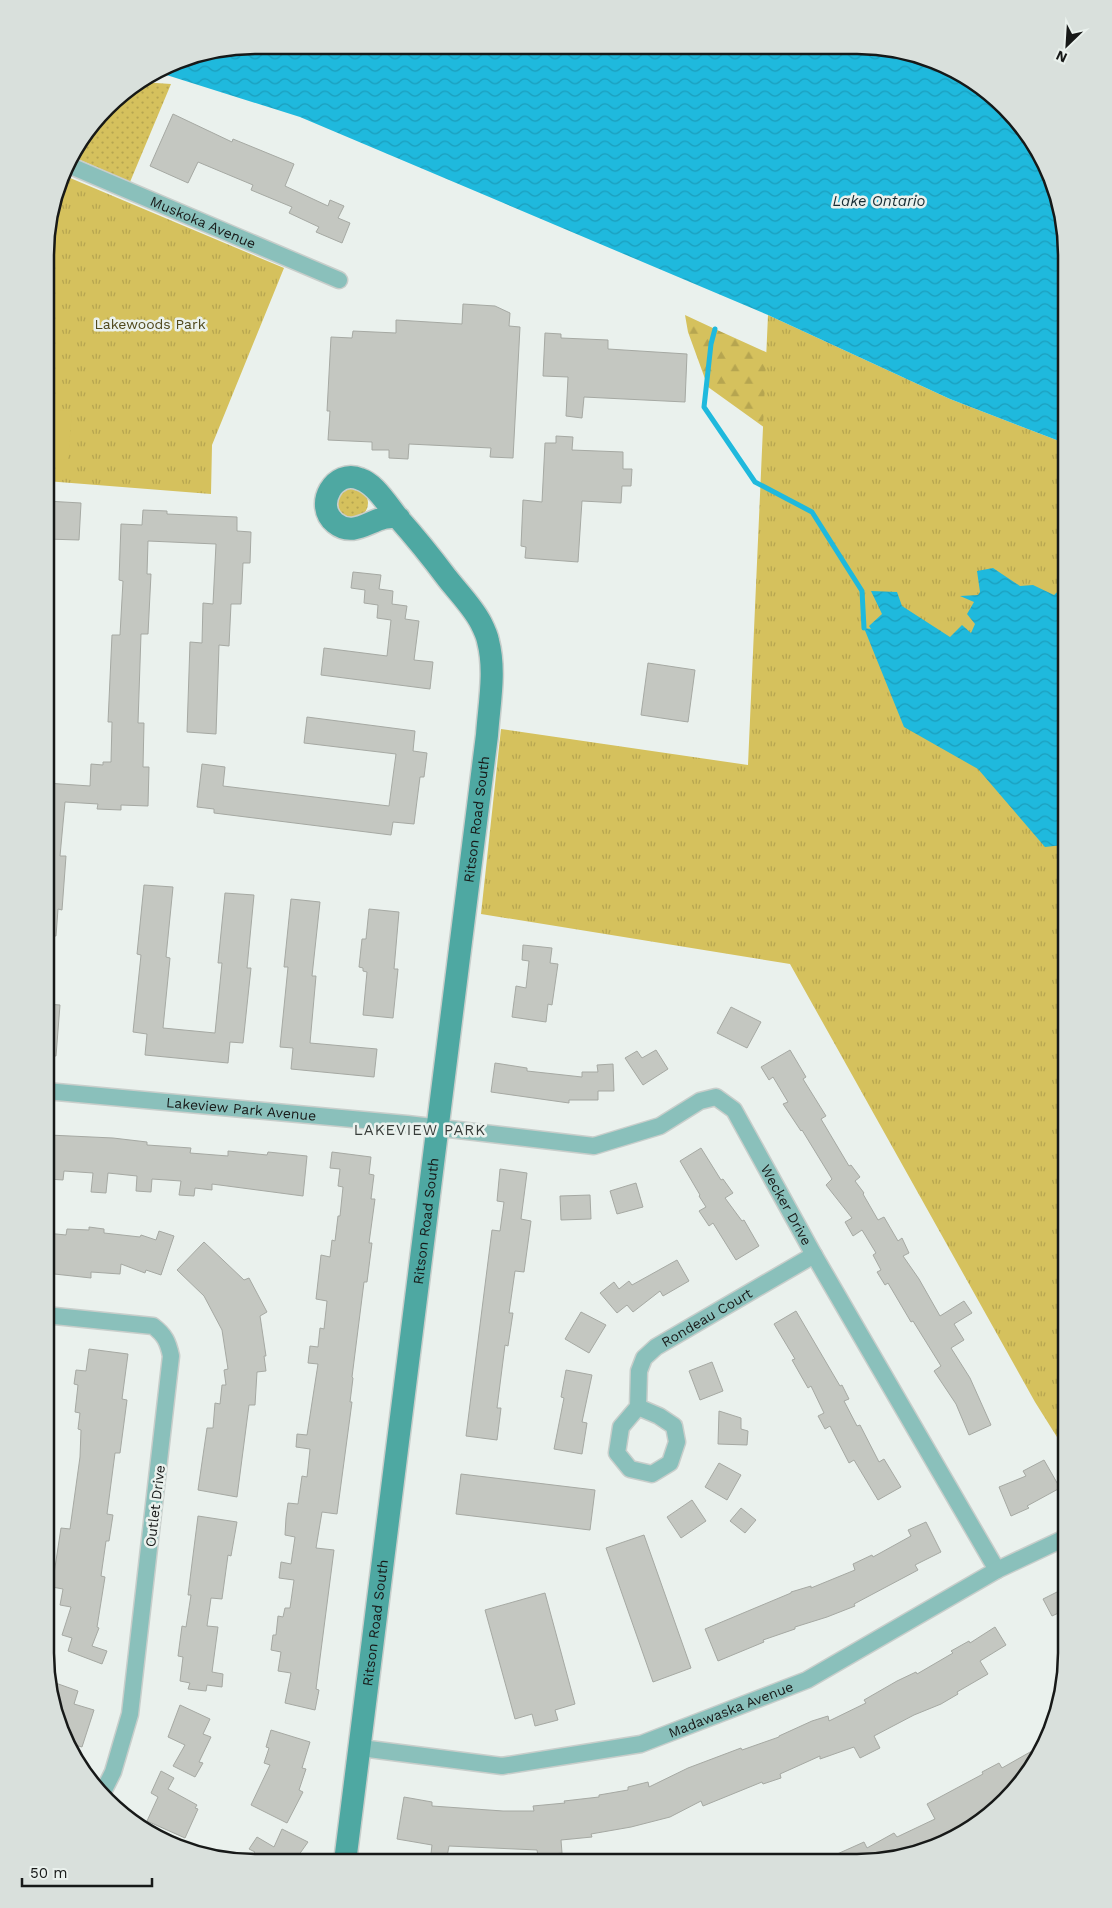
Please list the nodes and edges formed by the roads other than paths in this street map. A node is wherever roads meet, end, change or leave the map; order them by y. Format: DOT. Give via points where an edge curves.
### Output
graph roads {
  1 [pos="74,167"];
  2 [pos="339,280"];
  3 [pos="399,518"];
  4 [pos="54,1092"];
  5 [pos="438,1127"];
  6 [pos="814,1255"];
  7 [pos="54,1316"];
  8 [pos="638,1406"];
  9 [pos="1058,1541"];
  10 [pos="997,1570"];
  11 [pos="361,1748"];
  12 [pos="105,1787"];
  13 [pos="346,1854"];
  1 -- 2 [label="street, Muskoka Avenue"];
  3 -- 5 [label="street, Ritson Road South" via="481,622 488,639 492,667 487,735"];
  4 -- 5 [label="street, Lakeview Park Avenue"];
  5 -- 6 [label="street, Wecker Drive" via="594,1146 660,1126 700,1101 716,1097 734,1110"];
  5 -- 11 [label="street, Ritson Road South"];
  6 -- 8 [label="street, Rondeau Court" via="656,1347 644,1358 639,1371"];
  6 -- 10 [label="street, Wecker Drive"];
  7 -- 12 [label="street, Outlet Drive" via="153,1326 167,1340 172,1356 130,1714"];
  9 -- 10 [label="street, Madawaska Avenue"];
  10 -- 11 [label="street, Madawaska Avenue" via="807,1680 641,1744 502,1766"];
  11 -- 13 [label="street, Ritson Road South"];
}
